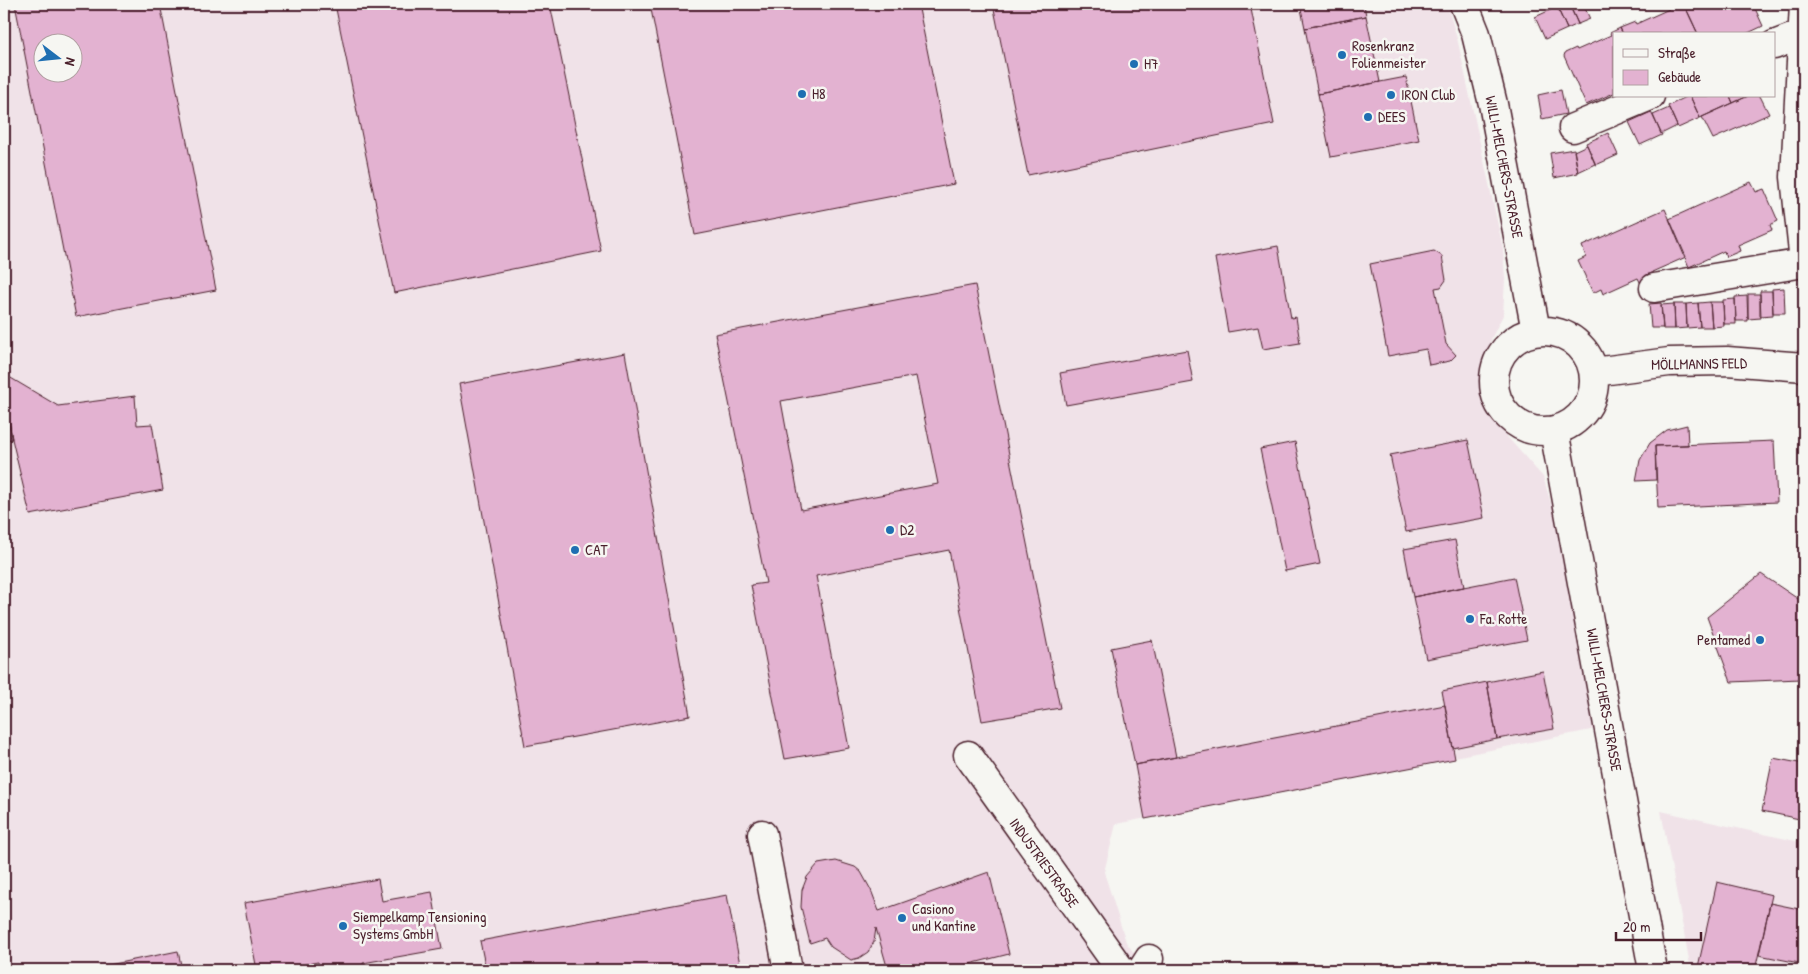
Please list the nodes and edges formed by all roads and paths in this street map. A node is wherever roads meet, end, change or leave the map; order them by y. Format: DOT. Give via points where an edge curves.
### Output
graph roads {
  1 [pos="1464,4"];
  2 [pos="1804,4"];
  3 [pos="1802,34"];
  4 [pos="1776,44"];
  5 [pos="1645,98"];
  6 [pos="1573,128"];
  7 [pos="1804,262"];
  8 [pos="1654,288"];
  9 [pos="1536,332"];
  10 [pos="1804,367"];
  11 [pos="1594,372"];
  12 [pos="1554,430"];
  13 [pos="968,755"];
  14 [pos="762,834"];
  15 [pos="788,970"];
  16 [pos="1121,970"];
  17 [pos="1653,970"];
  1 -- 9 [label="street, WILLI-MELCHERS-STRASSE" via="1476,34 1493,104"];
  2 -- 3 [label="street"];
  3 -- 4 [label="street"];
  3 -- 7 [label="street" via="1795,177"];
  5 -- 6 [label="street"];
  7 -- 8 [label="street"];
  9 -- 11 [label="street" via="1551,331 1579,344"];
  9 -- 12 [label="street" via="1508,346 1494,375 1495,390 1500,406 1523,427"];
  10 -- 11 [label="street, MÖLLMANNS FELD" via="1727,361 1669,362"];
  11 -- 12 [label="street" via="1590,402 1569,425"];
  12 -- 17 [label="street, WILLI-MELCHERS-STRASSE"];
  13 -- 16 [label="street, INDUSTRIESTRASSE"];
  14 -- 15 [label="street"];
}
